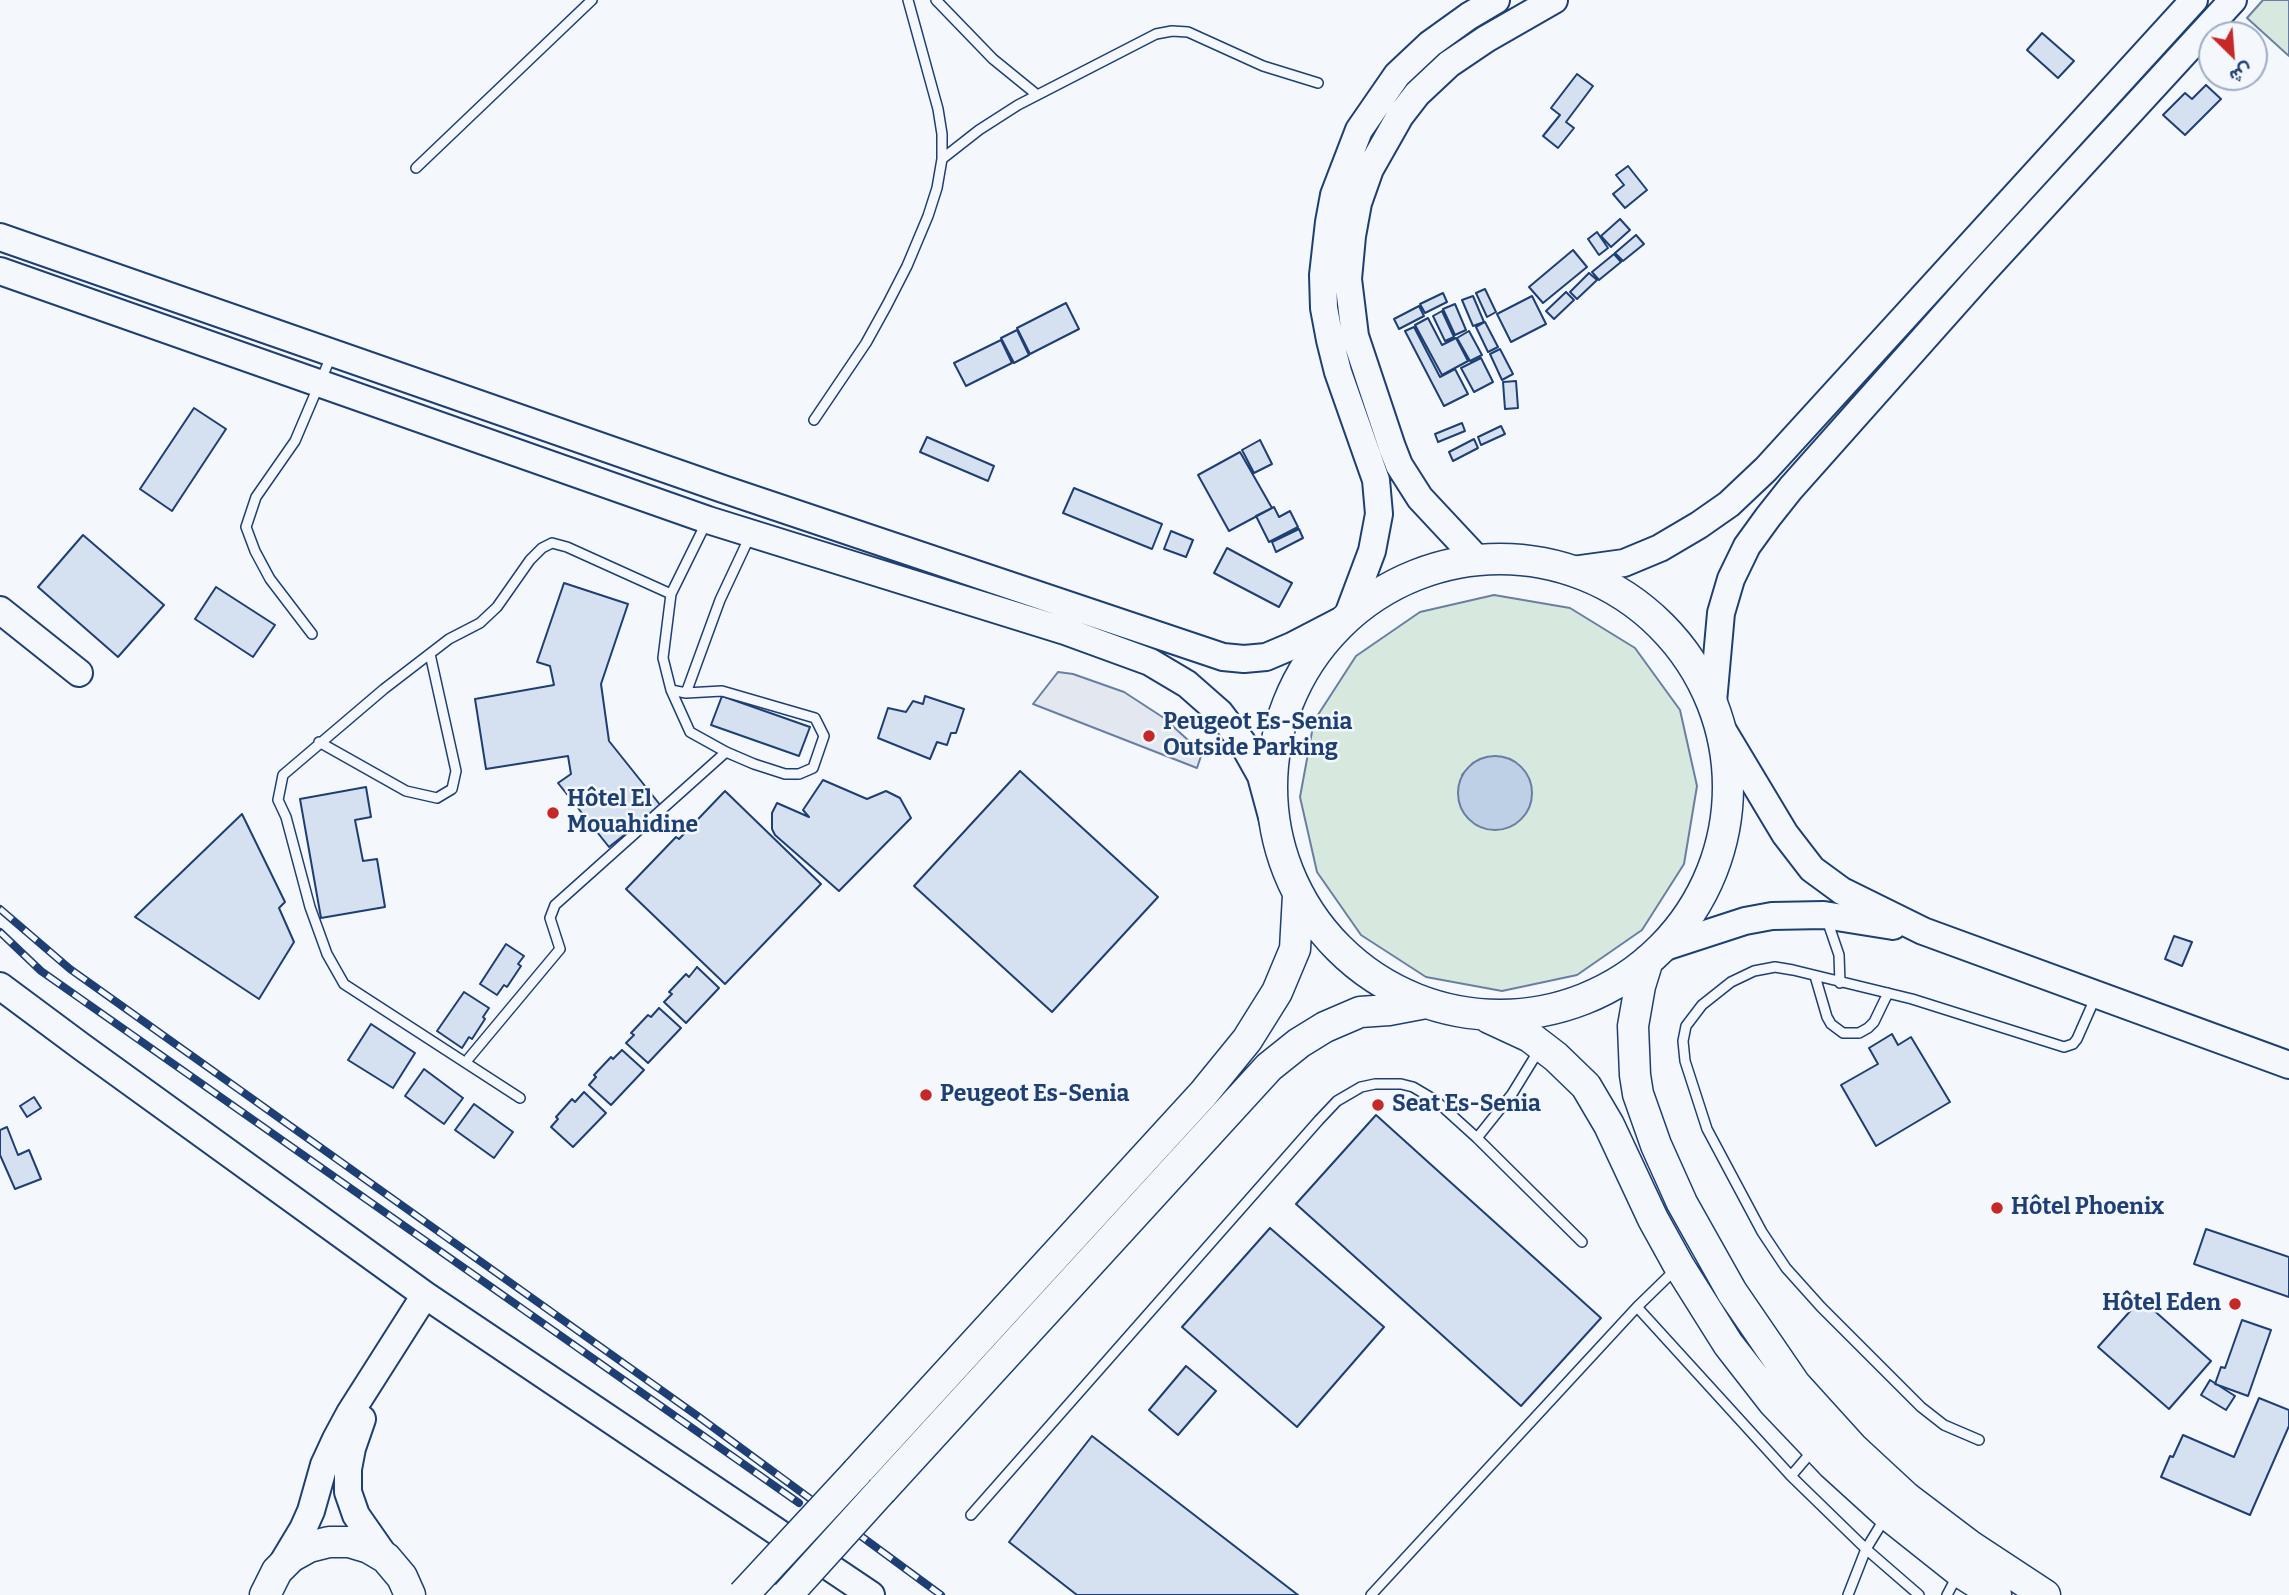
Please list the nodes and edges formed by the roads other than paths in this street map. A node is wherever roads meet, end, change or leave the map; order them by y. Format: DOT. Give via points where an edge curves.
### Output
graph roads {
  1 [pos="592,0"];
  2 [pos="908,0"];
  3 [pos="936,0"];
  4 [pos="1496,0"];
  5 [pos="1554,0"];
  6 [pos="2194,0"];
  7 [pos="2233,0"];
  8 [pos="1318,83"];
  9 [pos="1036,94"];
  10 [pos="942,159"];
  11 [pos="416,168"];
  12 [pos="0,237"];
  13 [pos="0,271"];
  14 [pos="333,353"];
  15 [pos="321,383"];
  16 [pos="814,420"];
  17 [pos="723,489"];
  18 [pos="708,520"];
  19 [pos="751,533"];
  20 [pos="1477,559"];
  21 [pos="1573,570"];
  22 [pos="671,594"];
  23 [pos="0,610"];
  24 [pos="1346,617"];
  25 [pos="312,634"];
  26 [pos="430,654"];
  27 [pos="79,673"];
  28 [pos="671,690"];
  29 [pos="686,694"];
  30 [pos="1717,715"];
  31 [pos="319,742"];
  32 [pos="726,752"];
  33 [pos="1273,824"];
  34 [pos="1298,895"];
  35 [pos="1824,915"];
  36 [pos="1923,931"];
  37 [pos="1655,954"];
  38 [pos="1815,976"];
  39 [pos="1840,983"];
  40 [pos="0,986"];
  41 [pos="1888,993"];
  42 [pos="2096,994"];
  43 [pos="1426,1003"];
  44 [pos="1475,1014"];
  45 [pos="1541,1046"];
  46 [pos="469,1058"];
  47 [pos="2289,1065"];
  48 [pos="520,1098"];
  49 [pos="1477,1138"];
  50 [pos="1582,1242"];
  51 [pos="1679,1266"];
  52 [pos="432,1300"];
  53 [pos="1637,1307"];
  54 [pos="1979,1440"];
  55 [pos="1815,1448"];
  56 [pos="1791,1476"];
  57 [pos="1887,1514"];
  58 [pos="971,1515"];
  59 [pos="1866,1549"];
  60 [pos="386,1558"];
  61 [pos="271,1583"];
  62 [pos="1954,1583"];
  63 [pos="410,1595"];
  64 [pos="743,1595"];
  65 [pos="786,1595"];
  66 [pos="871,1595"];
  67 [pos="1371,1595"];
  68 [pos="1848,1595"];
  69 [pos="1919,1595"];
  70 [pos="1996,1595"];
  71 [pos="2045,1595"];
  1 -- 11 [label="lane"];
  2 -- 10 [label="lane" via="938,109"];
  3 -- 9 [label="lane" via="993,59"];
  4 -- 24 [label="main road" via="1430,44 1397,75 1359,131 1334,195 1323,275 1324,308 1338,372 1376,481 1380,514 1372,551"];
  5 -- 20 [label="main road" via="1449,64 1417,94 1370,169 1352,236 1348,279 1355,336 1392,447 1420,498"];
  6 -- 21 [label="main road" via="1730,504 1660,548 1624,563"];
  7 -- 30 [label="main road" via="1984,271 1747,546 1721,613"];
  8 -- 9 [label="lane" via="1263,66 1188,32 1172,31 1142,40"];
  9 -- 10 [label="lane"];
  10 -- 16 [label="lane" via="931,206 906,266 866,342"];
  12 -- 14 [label="main road"];
  13 -- 15 [label="main road"];
  14 -- 15 [label="lane"];
  14 -- 17 [label="main road"];
  15 -- 18 [label="main road"];
  15 -- 25 [label="lane" via="295,440 256,497 246,527 270,579"];
  17 -- 18 [label="main road"];
  17 -- 24 [label="main road" via="1223,657 1266,657"];
  18 -- 19 [label="main road"];
  18 -- 22 [label="lane"];
  19 -- 29 [label="lane" via="720,600"];
  19 -- 33 [label="main road" via="1150,662 1220,713 1261,776"];
  20 -- 21 [label="main road" via="1509,558"];
  20 -- 24 [label="main road" via="1430,569 1387,588"];
  21 -- 30 [label="main road" via="1632,599 1658,620 1698,672"];
  22 -- 26 [label="lane" via="552,543 530,560 480,623"];
  22 -- 28 [label="lane" via="663,658"];
  23 -- 27 [label="main road"];
  24 -- 33 [label="main road" via="1314,653 1291,692 1277,735 1270,779"];
  26 -- 31 [label="lane"];
  26 -- 31 [label="lane" via="456,771 452,789 437,797 406,791"];
  28 -- 29 [label="lane"];
  28 -- 32 [label="lane" via="690,732"];
  29 -- 32 [label="lane" via="722,691 815,718 824,736 813,768 799,774 785,774"];
  30 -- 36 [label="main road" via="1771,814 1812,869 1842,891"];
  30 -- 37 [label="main road" via="1728,762 1725,830 1702,894"];
  31 -- 48 [label="lane" via="283,775 278,800 327,954 344,984"];
  32 -- 46 [label="lane" via="555,905 550,918 560,950"];
  33 -- 34 [label="main road"];
  34 -- 43 [label="main road" via="1321,931 1351,961 1387,986"];
  34 -- 64 [label="main road, bridge" via="1295,949 1277,992 1247,1040 1203,1094"];
  35 -- 36 [label="main road"];
  35 -- 37 [label="main road" via="1745,921"];
  35 -- 39 [label="lane" via="1837,948"];
  36 -- 42 [label="main road"];
  37 -- 44 [label="main road" via="1618,982 1585,999 1513,1015"];
  37 -- 71 [label="main road" via="1640,986 1633,1026 1638,1094 1682,1203 1732,1292 1795,1384 1853,1448 1907,1498"];
  38 -- 39 [label="lane"];
  38 -- 41 [label="lane" via="1827,1017 1843,1033 1868,1028"];
  38 -- 54 [label="lane" via="1775,967 1754,971 1702,1004 1686,1026 1683,1041 1692,1089 1721,1156 1786,1268 1922,1407 1944,1425"];
  39 -- 41 [label="lane"];
  40 -- 52 [label="main road"];
  41 -- 42 [label="lane" via="2064,1047 2077,1039"];
  42 -- 47 [label="main road"];
  43 -- 44 [label="main road"];
  43 -- 65 [label="main road, bridge" via="1360,1012 1298,1043 1269,1067"];
  44 -- 45 [label="main road" via="1498,1020"];
  45 -- 49 [label="lane" via="1512,1094"];
  45 -- 51 [label="main road" via="1579,1078 1599,1106"];
  49 -- 50 [label="lane"];
  49 -- 58 [label="lane" via="1435,1100 1413,1087 1375,1084 1337,1101"];
  51 -- 53 [label="lane"];
  51 -- 55 [label="main road" via="1728,1344"];
  52 -- 60 [label="main road" via="360,1421 348,1469 348,1492 356,1515"];
  52 -- 61 [label="main road" via="350,1413 324,1465 303,1529"];
  52 -- 66 [label="main road"];
  53 -- 56 [label="lane"];
  53 -- 67 [label="lane"];
  55 -- 56 [label="lane"];
  55 -- 57 [label="main road"];
  56 -- 59 [label="lane"];
  57 -- 59 [label="lane"];
  57 -- 62 [label="main road"];
  59 -- 68 [label="lane"];
  59 -- 69 [label="lane"];
  60 -- 61 [label="main road" via="349,1542 329,1542 291,1557"];
  60 -- 63 [label="main road"];
  62 -- 70 [label="main road"];
}
